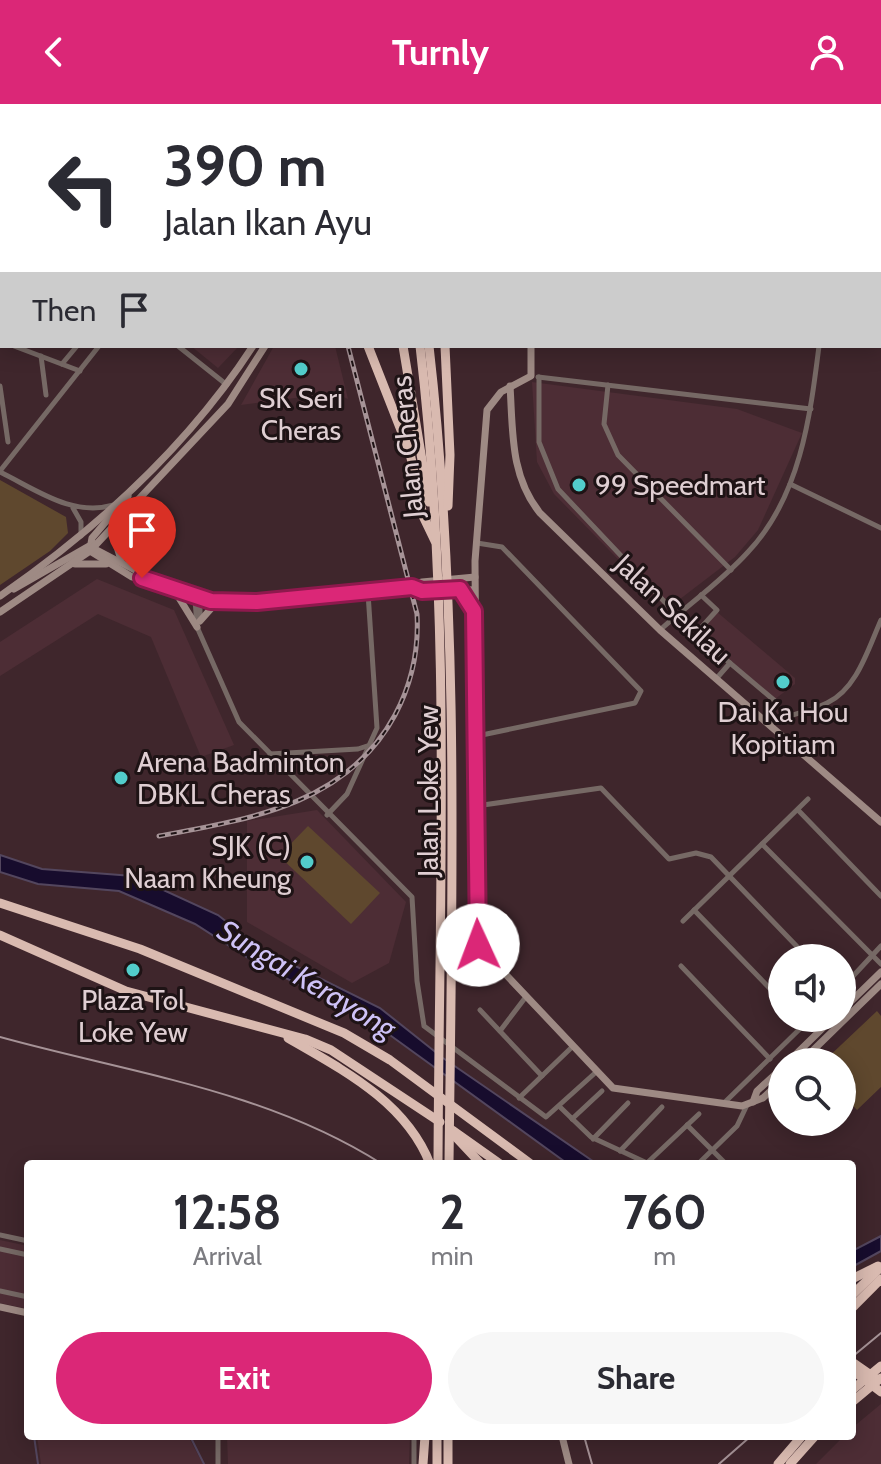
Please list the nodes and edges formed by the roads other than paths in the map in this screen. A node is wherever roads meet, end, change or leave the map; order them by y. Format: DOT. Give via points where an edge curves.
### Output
graph roads {
  1 [pos="19,348"];
  2 [pos="75,348"];
  3 [pos="97,348"];
  4 [pos="181,348"];
  5 [pos="252,348"];
  6 [pos="264,348"];
  7 [pos="369,348"];
  8 [pos="402,348"];
  9 [pos="420,348"];
  10 [pos="429,348"];
  11 [pos="445,348"];
  12 [pos="531,348"];
  13 [pos="819,348"];
  14 [pos="41,356"];
  15 [pos="62,364"];
  16 [pos="80,371"];
  17 [pos="535,376"];
  18 [pos="227,385"];
  19 [pos="608,385"];
  20 [pos="0,386"];
  21 [pos="510,386"];
  22 [pos="46,395"];
  23 [pos="811,409"];
  24 [pos="8,442"];
  25 [pos="0,472"];
  26 [pos="790,484"];
  27 [pos="131,491"];
  28 [pos="115,505"];
  29 [pos="72,507"];
  30 [pos="130,511"];
  31 [pos="446,513"];
  32 [pos="881,528"];
  33 [pos="81,537"];
  34 [pos="476,543"];
  35 [pos="437,544"];
  36 [pos="91,548"];
  37 [pos="442,560"];
  38 [pos="475,561"];
  39 [pos="74,565"];
  40 [pos="125,565"];
  41 [pos="112,566"];
  42 [pos="731,570"];
  43 [pos="475,577"];
  44 [pos="142,578"];
  45 [pos="460,578"];
  46 [pos="412,587"];
  47 [pos="460,589"];
  48 [pos="8,590"];
  49 [pos="474,590"];
  50 [pos="175,591"];
  51 [pos="368,593"];
  52 [pos="701,595"];
  53 [pos="0,596"];
  54 [pos="198,599"];
  55 [pos="218,601"];
  56 [pos="474,611"];
  57 [pos="0,612"];
  58 [pos="677,615"];
  59 [pos="443,616"];
  60 [pos="881,620"];
  61 [pos="198,624"];
  62 [pos="660,630"];
  63 [pos="730,663"];
  64 [pos="716,679"];
  65 [pos="775,701"];
  66 [pos="768,724"];
  67 [pos="477,736"];
  68 [pos="368,745"];
  69 [pos="269,754"];
  70 [pos="808,799"];
  71 [pos="476,806"];
  72 [pos="798,810"];
  73 [pos="327,815"];
  74 [pos="881,822"];
  75 [pos="762,844"];
  76 [pos="730,876"];
  77 [pos="881,896"];
  78 [pos="0,903"];
  79 [pos="694,910"];
  80 [pos="683,921"];
  81 [pos="0,935"];
  82 [pos="794,944"];
  83 [pos="881,946"];
  84 [pos="873,955"];
  85 [pos="881,964"];
  86 [pos="681,966"];
  87 [pos="881,972"];
  88 [pos="856,973"];
  89 [pos="881,984"];
  90 [pos="768,987"];
  91 [pos="856,996"];
  92 [pos="525,998"];
  93 [pos="480,1010"];
  94 [pos="275,1031"];
  95 [pos="500,1031"];
  96 [pos="796,1032"];
  97 [pos="819,1032"];
  98 [pos="571,1048"];
  99 [pos="781,1048"];
  100 [pos="802,1048"];
  101 [pos="815,1048"];
  102 [pos="768,1057"];
  103 [pos="768,1061"];
  104 [pos="595,1073"];
  105 [pos="542,1076"];
  106 [pos="768,1081"];
  107 [pos="602,1091"];
  108 [pos="768,1093"];
  109 [pos="519,1098"];
  110 [pos="628,1103"];
  111 [pos="724,1104"];
  112 [pos="750,1104"];
  113 [pos="560,1107"];
  114 [pos="662,1107"];
  115 [pos="699,1114"];
  116 [pos="572,1119"];
  117 [pos="446,1125"];
  118 [pos="687,1125"];
  119 [pos="593,1139"];
  120 [pos="713,1150"];
  121 [pos="620,1151"];
  122 [pos="428,1160"];
  123 [pos="438,1160"];
  124 [pos="449,1160"];
  125 [pos="477,1160"];
  126 [pos="494,1160"];
  127 [pos="526,1160"];
  128 [pos="640,1160"];
  129 [pos="650,1160"];
  130 [pos="702,1160"];
  131 [pos="722,1160"];
  132 [pos="0,1235"];
  133 [pos="24,1240"];
  134 [pos="0,1249"];
  135 [pos="24,1254"];
  136 [pos="881,1266"];
  137 [pos="856,1277"];
  138 [pos="881,1279"];
  139 [pos="0,1291"];
  140 [pos="856,1291"];
  141 [pos="24,1296"];
  142 [pos="856,1304"];
  143 [pos="0,1307"];
  144 [pos="24,1312"];
  145 [pos="856,1364"];
  146 [pos="881,1366"];
  147 [pos="856,1373"];
  148 [pos="881,1380"];
  149 [pos="856,1387"];
  150 [pos="881,1392"];
  151 [pos="856,1399"];
  152 [pos="218,1440"];
  153 [pos="414,1440"];
  154 [pos="425,1440"];
  155 [pos="437,1440"];
  156 [pos="448,1440"];
  157 [pos="563,1440"];
  158 [pos="799,1440"];
  159 [pos="811,1440"];
  160 [pos="218,1464"];
  161 [pos="414,1464"];
  162 [pos="423,1464"];
  163 [pos="437,1464"];
  164 [pos="448,1464"];
  165 [pos="569,1464"];
  166 [pos="778,1464"];
  167 [pos="790,1464"];
  1 -- 14 [label="street"];
  2 -- 15 [label="street"];
  3 -- 16 [label="street"];
  4 -- 18 [label="street"];
  5 -- 18 [label="street"];
  6 -- 30 [label="street" via="228,404"];
  7 -- 35 [label="highway" via="410,453 423,516"];
  8 -- 35 [label="highway"];
  9 -- 35 [label="highway, Jalan Cheras"];
  10 -- 31 [label="highway, Jalan Cheras"];
  11 -- 31 [label="highway" via="451,496"];
  12 -- 17 [label="street"];
  13 -- 23 [label="street"];
  14 -- 15 [label="street"];
  14 -- 22 [label="street"];
  15 -- 16 [label="street"];
  16 -- 25 [label="street"];
  17 -- 19 [label="street"];
  17 -- 21 [label="street"];
  17 -- 58 [label="street" via="539,442 558,489"];
  18 -- 27 [label="street"];
  19 -- 23 [label="street"];
  19 -- 42 [label="street" via="604,424 618,455"];
  20 -- 24 [label="street"];
  21 -- 34 [label="street" via="487,410"];
  21 -- 62 [label="street, Jalan Sekilau" via="515,461 528,498"];
  23 -- 26 [label="street"];
  25 -- 29 [label="street"];
  26 -- 32 [label="street"];
  26 -- 42 [label="street" via="764,532"];
  27 -- 28 [label="street"];
  27 -- 36 [label="street"];
  28 -- 29 [label="street"];
  28 -- 33 [label="street"];
  29 -- 33 [label="street" via="81,522"];
  30 -- 36 [label="street"];
  30 -- 40 [label="street" via="115,540"];
  31 -- 37 [label="highway, Jalan Loke Yew"];
  33 -- 48 [label="street"];
  34 -- 38 [label="street"];
  34 -- 67 [label="street" via="502,547 641,691 635,703"];
  35 -- 37 [label="highway, Jalan Loke Yew"];
  36 -- 39 [label="street"];
  36 -- 40 [label="street"];
  36 -- 41 [label="street"];
  36 -- 48 [label="street"];
  37 -- 59 [label="highway, Jalan Loke Yew"];
  38 -- 43 [label="street"];
  38 -- 45 [label="street"];
  39 -- 41 [label="street"];
  39 -- 57 [label="street"];
  40 -- 44 [label="street"];
  41 -- 44 [label="street"];
  42 -- 52 [label="street"];
  43 -- 45 [label="street"];
  43 -- 49 [label="street"];
  44 -- 50 [label="street"];
  45 -- 46 [label="street"];
  46 -- 47 [label="street"];
  46 -- 51 [label="street"];
  47 -- 49 [label="street"];
  47 -- 56 [label="street"];
  48 -- 53 [label="street"];
  49 -- 56 [label="street"];
  50 -- 54 [label="street"];
  50 -- 61 [label="street"];
  51 -- 55 [label="street"];
  51 -- 68 [label="street" via="378,719"];
  52 -- 58 [label="street"];
  52 -- 63 [label="street" via="717,610 697,633"];
  54 -- 55 [label="street"];
  54 -- 61 [label="street"];
  55 -- 61 [label="street"];
  56 -- 67 [label="street"];
  58 -- 62 [label="street"];
  59 -- 123 [label="highway, Jalan Loke Yew"];
  59 -- 124 [label="highway, Jalan Loke Yew"];
  60 -- 66 [label="street" via="840,696"];
  61 -- 69 [label="street" via="235,716"];
  62 -- 64 [label="street, Jalan Sekilau"];
  63 -- 64 [label="street"];
  63 -- 65 [label="street"];
  64 -- 66 [label="street, Jalan Sekilau"];
  66 -- 74 [label="street, Jalan Sekilau"];
  67 -- 71 [label="street"];
  68 -- 69 [label="street"];
  68 -- 73 [label="street" via="347,794"];
  69 -- 73 [label="street"];
  70 -- 72 [label="street"];
  71 -- 76 [label="street" via="601,788 662,853 678,859 704,853"];
  71 -- 92 [label="street" via="478,945"];
  72 -- 75 [label="street"];
  72 -- 77 [label="street"];
  73 -- 109 [label="street" via="412,897 424,1026"];
  75 -- 76 [label="street"];
  75 -- 84 [label="street"];
  76 -- 79 [label="street"];
  76 -- 82 [label="street"];
  78 -- 127 [label="highway" via="140,949 344,1033 390,1060"];
  79 -- 80 [label="street"];
  79 -- 90 [label="street"];
  81 -- 94 [label="highway" via="126,991"];
  83 -- 84 [label="street"];
  84 -- 85 [label="street"];
  84 -- 88 [label="street"];
  86 -- 102 [label="street"];
  87 -- 91 [label="street"];
  89 -- 101 [label="street"];
  92 -- 95 [label="street"];
  92 -- 98 [label="street"];
  93 -- 95 [label="street"];
  94 -- 117 [label="highway" via="331,1050"];
  94 -- 122 [label="highway" via="367,1087 398,1114"];
  95 -- 105 [label="street"];
  96 -- 99 [label="street"];
  97 -- 100 [label="street"];
  98 -- 104 [label="street"];
  98 -- 105 [label="street"];
  103 -- 111 [label="street"];
  104 -- 111 [label="street" via="613,1088"];
  104 -- 113 [label="street"];
  105 -- 109 [label="street"];
  106 -- 112 [label="street"];
  107 -- 116 [label="street"];
  108 -- 112 [label="street"];
  109 -- 113 [label="street" via="546,1117"];
  110 -- 119 [label="street"];
  111 -- 112 [label="street"];
  112 -- 120 [label="street"];
  113 -- 116 [label="street"];
  114 -- 121 [label="street"];
  115 -- 118 [label="street"];
  116 -- 119 [label="street"];
  117 -- 125 [label="highway"];
  117 -- 126 [label="highway"];
  118 -- 120 [label="street"];
  118 -- 129 [label="street"];
  119 -- 121 [label="street"];
  120 -- 130 [label="street"];
  120 -- 131 [label="street"];
  121 -- 128 [label="street"];
  132 -- 133 [label="street"];
  134 -- 135 [label="street"];
  136 -- 137 [label="highway"];
  136 -- 140 [label="highway"];
  138 -- 142 [label="highway"];
  139 -- 141 [label="street"];
  143 -- 144 [label="street"];
  145 -- 148 [label="highway"];
  146 -- 149 [label="highway"];
  147 -- 150 [label="highway"];
  148 -- 151 [label="highway"];
  152 -- 160 [label="street"];
  153 -- 161 [label="street"];
  154 -- 162 [label="highway"];
  155 -- 163 [label="highway"];
  156 -- 164 [label="highway"];
  157 -- 165 [label="street"];
  158 -- 166 [label="highway"];
  159 -- 167 [label="highway"];
}
